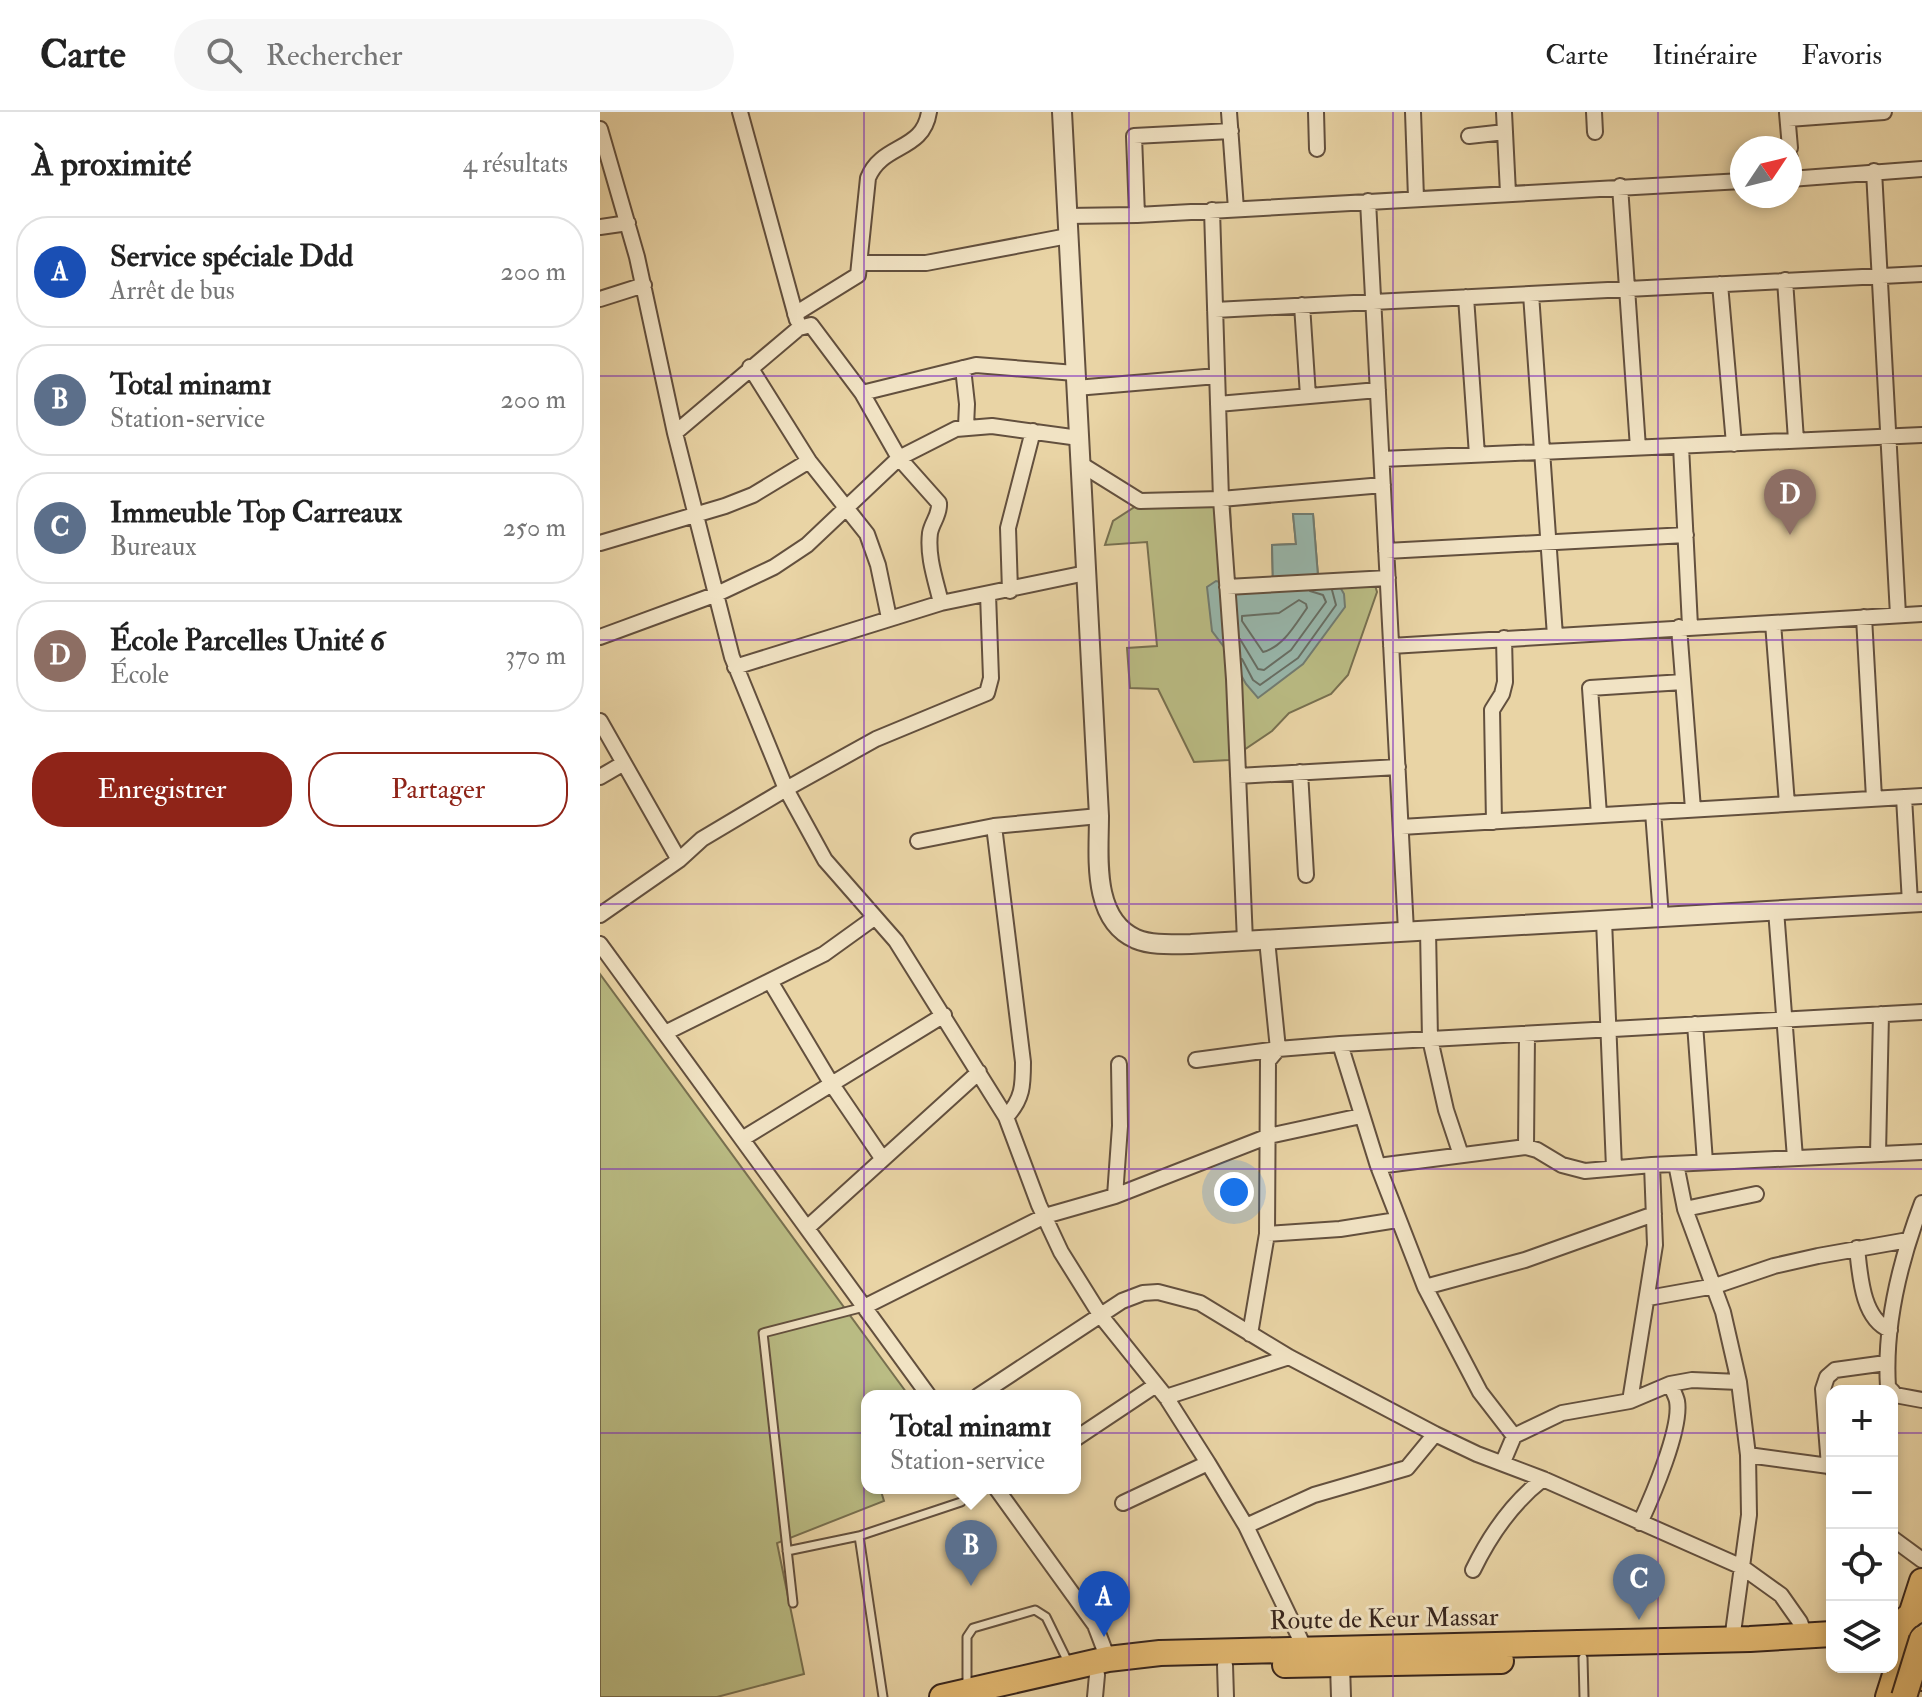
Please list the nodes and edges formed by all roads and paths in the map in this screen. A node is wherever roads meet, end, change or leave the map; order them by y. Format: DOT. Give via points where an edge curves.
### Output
graph roads {
  1 [pos="740,112"];
  2 [pos="929,112"];
  3 [pos="1062,112"];
  4 [pos="1229,112"];
  5 [pos="1316,112"];
  6 [pos="1413,112"];
  7 [pos="1504,112"];
  8 [pos="1594,112"];
  9 [pos="1881,112"];
  10 [pos="1788,116"];
  11 [pos="1231,131"];
  12 [pos="1505,132"];
  13 [pos="1595,132"];
  14 [pos="601,134"];
  15 [pos="1469,136"];
  16 [pos="1789,136"];
  17 [pos="1317,149"];
  18 [pos="1922,169"];
  19 [pos="1874,171"];
  20 [pos="1802,178"];
  21 [pos="1730,181"];
  22 [pos="1620,186"];
  23 [pos="1508,193"];
  24 [pos="1416,198"];
  25 [pos="1368,201"];
  26 [pos="1236,209"];
  27 [pos="1212,210"];
  28 [pos="1137,215"];
  29 [pos="1067,216"];
  30 [pos="628,223"];
  31 [pos="600,227"];
  32 [pos="1068,236"];
  33 [pos="860,263"];
  34 [pos="1922,274"];
  35 [pos="1880,276"];
  36 [pos="1785,280"];
  37 [pos="1720,284"];
  38 [pos="644,285"];
  39 [pos="1627,289"];
  40 [pos="1531,294"];
  41 [pos="1466,297"];
  42 [pos="600,299"];
  43 [pos="1373,302"];
  44 [pos="1302,305"];
  45 [pos="1215,310"];
  46 [pos="797,321"];
  47 [pos="750,367"];
  48 [pos="963,368"];
  49 [pos="1217,376"];
  50 [pos="1076,380"];
  51 [pos="1378,390"];
  52 [pos="862,393"];
  53 [pos="1308,396"];
  54 [pos="1218,404"];
  55 [pos="966,427"];
  56 [pos="1033,431"];
  57 [pos="675,433"];
  58 [pos="1922,435"];
  59 [pos="1890,437"];
  60 [pos="1079,438"];
  61 [pos="1796,440"];
  62 [pos="1734,444"];
  63 [pos="1681,446"];
  64 [pos="1638,448"];
  65 [pos="1542,452"];
  66 [pos="1477,455"];
  67 [pos="899,458"];
  68 [pos="1382,459"];
  69 [pos="809,461"];
  70 [pos="1079,463"];
  71 [pos="1383,485"];
  72 [pos="1221,499"];
  73 [pos="845,507"];
  74 [pos="696,513"];
  75 [pos="1686,535"];
  76 [pos="600,542"];
  77 [pos="1548,542"];
  78 [pos="1386,551"];
  79 [pos="1086,573"];
  80 [pos="1388,578"];
  81 [pos="1227,587"];
  82 [pos="1010,591"];
  83 [pos="717,594"];
  84 [pos="988,594"];
  85 [pos="941,603"];
  86 [pos="1922,614"];
  87 [pos="1898,615"];
  88 [pos="1864,617"];
  89 [pos="889,618"];
  90 [pos="1773,623"];
  91 [pos="1684,626"];
  92 [pos="1555,636"];
  93 [pos="600,637"];
  94 [pos="1504,638"];
  95 [pos="1391,646"];
  96 [pos="735,667"];
  97 [pos="1683,682"];
  98 [pos="600,721"];
  99 [pos="624,763"];
  100 [pos="1398,767"];
  101 [pos="1300,772"];
  102 [pos="1238,776"];
  103 [pos="600,777"];
  104 [pos="786,789"];
  105 [pos="1922,796"];
  106 [pos="1904,797"];
  107 [pos="1874,798"];
  108 [pos="1787,804"];
  109 [pos="1693,809"];
  110 [pos="1653,812"];
  111 [pos="1599,815"];
  112 [pos="1099,816"];
  113 [pos="1494,822"];
  114 [pos="994,826"];
  115 [pos="1401,827"];
  116 [pos="918,841"];
  117 [pos="679,860"];
  118 [pos="1306,875"];
  119 [pos="1916,903"];
  120 [pos="1776,910"];
  121 [pos="600,915"];
  122 [pos="1661,917"];
  123 [pos="874,918"];
  124 [pos="1604,920"];
  125 [pos="1428,930"];
  126 [pos="1406,931"];
  127 [pos="1267,940"];
  128 [pos="1245,941"];
  129 [pos="600,944"];
  130 [pos="770,981"];
  131 [pos="1922,1012"];
  132 [pos="1881,1014"];
  133 [pos="944,1015"];
  134 [pos="1784,1020"];
  135 [pos="1695,1024"];
  136 [pos="1608,1029"];
  137 [pos="665,1033"];
  138 [pos="1527,1034"];
  139 [pos="1430,1039"];
  140 [pos="1340,1044"];
  141 [pos="1278,1049"];
  142 [pos="1196,1060"];
  143 [pos="1119,1064"];
  144 [pos="979,1072"];
  145 [pos="831,1083"];
  146 [pos="1361,1116"];
  147 [pos="1006,1117"];
  148 [pos="1269,1136"];
  149 [pos="742,1139"];
  150 [pos="1526,1147"];
  151 [pos="1922,1152"];
  152 [pos="1878,1154"];
  153 [pos="1461,1155"];
  154 [pos="882,1158"];
  155 [pos="1795,1158"];
  156 [pos="1705,1162"];
  157 [pos="1676,1164"];
  158 [pos="1652,1165"];
  159 [pos="1378,1166"];
  160 [pos="1614,1168"];
  161 [pos="1756,1194"];
  162 [pos="1115,1196"];
  163 [pos="1922,1203"];
  164 [pos="1685,1209"];
  165 [pos="1654,1214"];
  166 [pos="1045,1216"];
  167 [pos="1397,1220"];
  168 [pos="807,1228"];
  169 [pos="1267,1234"];
  170 [pos="1908,1240"];
  171 [pos="1857,1248"];
  172 [pos="1715,1286"];
  173 [pos="1425,1287"];
  174 [pos="1648,1298"];
  175 [pos="864,1307"];
  176 [pos="1101,1316"];
  177 [pos="1890,1330"];
  178 [pos="1250,1334"];
  179 [pos="1289,1357"];
  180 [pos="1886,1363"];
  181 [pos="1739,1382"];
  182 [pos="1670,1384"];
  183 [pos="1156,1385"];
  184 [pos="1888,1385"];
  185 [pos="925,1390"];
  186 [pos="987,1390"];
  187 [pos="1898,1396"];
  188 [pos="1166,1397"];
  189 [pos="1922,1400"];
  190 [pos="1630,1401"];
  191 [pos="1435,1434"];
  192 [pos="1081,1435"];
  193 [pos="1514,1436"];
  194 [pos="1748,1455"];
  195 [pos="1829,1457"];
  196 [pos="1503,1462"];
  197 [pos="1208,1463"];
  198 [pos="1826,1467"];
  199 [pos="1543,1479"];
  200 [pos="1003,1494"];
  201 [pos="961,1502"];
  202 [pos="1123,1503"];
  203 [pos="1640,1523"];
  204 [pos="1246,1526"];
  205 [pos="859,1536"];
  206 [pos="1898,1542"];
  207 [pos="787,1551"];
  208 [pos="1922,1560"];
  209 [pos="1742,1567"];
  210 [pos="1473,1570"];
  211 [pos="1922,1581"];
  212 [pos="793,1603"];
  213 [pos="1907,1618"];
  214 [pos="1826,1635"];
  215 [pos="1898,1636"];
  216 [pos="1806,1637"];
  217 [pos="1922,1639"];
  218 [pos="1732,1640"];
  219 [pos="1826,1647"];
  220 [pos="1305,1649"];
  221 [pos="1583,1658"];
  222 [pos="1898,1662"];
  223 [pos="1225,1665"];
  224 [pos="1340,1665"];
  225 [pos="1071,1667"];
  226 [pos="1893,1673"];
  227 [pos="1100,1677"];
  228 [pos="1922,1678"];
  229 [pos="967,1690"];
  230 [pos="1894,1695"];
  231 [pos="883,1697"];
  232 [pos="942,1697"];
  233 [pos="1010,1697"];
  234 [pos="1226,1697"];
  235 [pos="1341,1697"];
  236 [pos="1584,1697"];
  1 -- 46 [label="street"];
  2 -- 33 [label="street" via="921,134 872,168"];
  3 -- 29 [label="street"];
  4 -- 11 [label="street"];
  5 -- 17 [label="street"];
  6 -- 24 [label="street"];
  7 -- 12 [label="street"];
  8 -- 13 [label="street"];
  9 -- 10 [label="street"];
  10 -- 16 [label="street"];
  11 -- 26 [label="street"];
  11 -- 28 [label="street" via="1134,136"];
  12 -- 15 [label="street"];
  12 -- 23 [label="street"];
  14 -- 30 [label="street"];
  18 -- 19 [label="street"];
  19 -- 20 [label="street"];
  19 -- 35 [label="street"];
  21 -- 22 [label="street"];
  22 -- 23 [label="street"];
  22 -- 39 [label="street"];
  23 -- 24 [label="street"];
  24 -- 25 [label="street"];
  25 -- 26 [label="street"];
  25 -- 43 [label="street"];
  26 -- 27 [label="street"];
  27 -- 28 [label="street"];
  27 -- 45 [label="street"];
  28 -- 29 [label="street"];
  29 -- 32 [label="street"];
  30 -- 31 [label="street"];
  30 -- 38 [label="street"];
  32 -- 33 [label="street" via="926,263"];
  32 -- 50 [label="street"];
  33 -- 46 [label="street" via="853,280"];
  34 -- 35 [label="street"];
  35 -- 36 [label="street"];
  35 -- 59 [label="street"];
  36 -- 37 [label="street"];
  36 -- 61 [label="street"];
  37 -- 39 [label="street"];
  37 -- 62 [label="street"];
  38 -- 42 [label="street"];
  38 -- 57 [label="street"];
  39 -- 40 [label="street"];
  39 -- 64 [label="street"];
  40 -- 41 [label="street"];
  40 -- 65 [label="street"];
  41 -- 43 [label="street"];
  41 -- 66 [label="street"];
  43 -- 44 [label="street"];
  43 -- 51 [label="street"];
  44 -- 45 [label="street"];
  44 -- 53 [label="street"];
  45 -- 49 [label="street"];
  46 -- 47 [label="street"];
  46 -- 52 [label="street" via="813,327"];
  47 -- 57 [label="street"];
  47 -- 69 [label="street"];
  48 -- 50 [label="street" via="976,365"];
  48 -- 52 [label="street"];
  48 -- 55 [label="street"];
  49 -- 50 [label="street"];
  49 -- 54 [label="street"];
  50 -- 60 [label="street"];
  51 -- 53 [label="street"];
  51 -- 68 [label="street"];
  52 -- 67 [label="street"];
  53 -- 54 [label="street"];
  54 -- 72 [label="street"];
  55 -- 56 [label="street"];
  55 -- 67 [label="street"];
  56 -- 60 [label="street"];
  56 -- 82 [label="street" via="1008,528"];
  57 -- 74 [label="street"];
  58 -- 59 [label="street"];
  59 -- 61 [label="street"];
  59 -- 87 [label="street"];
  60 -- 70 [label="street"];
  61 -- 62 [label="street"];
  62 -- 63 [label="street"];
  63 -- 64 [label="street"];
  63 -- 75 [label="street"];
  64 -- 65 [label="street"];
  65 -- 66 [label="street"];
  65 -- 77 [label="street"];
  66 -- 68 [label="street"];
  67 -- 73 [label="street"];
  67 -- 85 [label="street" via="939,503 929,548"];
  68 -- 71 [label="street"];
  69 -- 73 [label="street"];
  69 -- 74 [label="street" via="753,495"];
  70 -- 72 [label="street" via="1140,501"];
  70 -- 79 [label="street"];
  71 -- 72 [label="street"];
  71 -- 78 [label="street"];
  72 -- 81 [label="street"];
  73 -- 83 [label="street" via="807,545"];
  73 -- 89 [label="street" via="872,546"];
  74 -- 76 [label="street"];
  74 -- 83 [label="street"];
  75 -- 77 [label="street"];
  75 -- 91 [label="street"];
  77 -- 78 [label="street"];
  77 -- 92 [label="street"];
  78 -- 80 [label="street"];
  79 -- 82 [label="street"];
  79 -- 112 [label="street"];
  80 -- 81 [label="street"];
  80 -- 95 [label="street"];
  81 -- 102 [label="street"];
  82 -- 84 [label="street"];
  83 -- 93 [label="street"];
  83 -- 96 [label="street"];
  84 -- 85 [label="street"];
  84 -- 104 [label="street" via="987,693 876,739"];
  85 -- 89 [label="street"];
  86 -- 87 [label="street"];
  87 -- 88 [label="street"];
  88 -- 90 [label="street"];
  88 -- 107 [label="street"];
  89 -- 96 [label="street"];
  90 -- 91 [label="street"];
  90 -- 108 [label="street"];
  91 -- 92 [label="street"];
  91 -- 97 [label="street"];
  92 -- 94 [label="street"];
  94 -- 95 [label="street"];
  94 -- 113 [label="street" via="1505,682 1492,710"];
  95 -- 100 [label="street"];
  96 -- 104 [label="street"];
  97 -- 109 [label="street"];
  97 -- 111 [label="street" via="1590,688"];
  98 -- 99 [label="street"];
  99 -- 103 [label="street"];
  99 -- 117 [label="street"];
  100 -- 101 [label="street"];
  100 -- 115 [label="street"];
  101 -- 102 [label="street"];
  101 -- 118 [label="street"];
  102 -- 128 [label="street"];
  104 -- 117 [label="street" via="702,839"];
  104 -- 123 [label="street" via="825,860"];
  105 -- 106 [label="street"];
  106 -- 107 [label="street"];
  106 -- 119 [label="street"];
  107 -- 108 [label="street"];
  108 -- 109 [label="street"];
  109 -- 110 [label="street"];
  110 -- 111 [label="street"];
  110 -- 122 [label="street"];
  111 -- 113 [label="street"];
  112 -- 114 [label="street"];
  112 -- 128 [label="street" via="1103,898 1125,932 1164,944"];
  113 -- 115 [label="street"];
  114 -- 116 [label="street"];
  114 -- 147 [label="street" via="1023,1062 1023,1090"];
  115 -- 126 [label="street"];
  117 -- 121 [label="street"];
  119 -- 120 [label="street"];
  120 -- 122 [label="street"];
  120 -- 134 [label="street"];
  122 -- 124 [label="street"];
  123 -- 130 [label="street" via="824,954"];
  123 -- 133 [label="street" via="896,941"];
  124 -- 125 [label="street"];
  124 -- 136 [label="street"];
  125 -- 126 [label="street"];
  125 -- 139 [label="street"];
  126 -- 127 [label="street"];
  127 -- 128 [label="street"];
  127 -- 141 [label="street"];
  129 -- 137 [label="street"];
  130 -- 137 [label="street"];
  130 -- 145 [label="street"];
  131 -- 132 [label="street"];
  132 -- 134 [label="street"];
  132 -- 152 [label="street"];
  133 -- 144 [label="street"];
  133 -- 145 [label="street"];
  134 -- 135 [label="street"];
  134 -- 155 [label="street"];
  135 -- 136 [label="street"];
  135 -- 156 [label="street"];
  136 -- 138 [label="street"];
  136 -- 160 [label="street"];
  137 -- 149 [label="street"];
  138 -- 139 [label="street"];
  138 -- 150 [label="street"];
  139 -- 140 [label="street"];
  139 -- 153 [label="street"];
  140 -- 141 [label="street"];
  140 -- 146 [label="street"];
  141 -- 142 [label="street"];
  141 -- 148 [label="street" via="1268,1061"];
  143 -- 162 [label="street"];
  144 -- 147 [label="street"];
  144 -- 154 [label="street"];
  145 -- 149 [label="street"];
  145 -- 154 [label="street"];
  146 -- 148 [label="street"];
  146 -- 159 [label="street"];
  147 -- 166 [label="street"];
  148 -- 162 [label="street"];
  148 -- 169 [label="street"];
  149 -- 168 [label="street"];
  150 -- 153 [label="street"];
  150 -- 160 [label="street" via="1574,1169"];
  151 -- 152 [label="street"];
  152 -- 155 [label="street"];
  153 -- 159 [label="street"];
  154 -- 168 [label="street"];
  155 -- 156 [label="street"];
  156 -- 157 [label="street"];
  157 -- 158 [label="street"];
  157 -- 164 [label="street"];
  158 -- 160 [label="street"];
  158 -- 165 [label="street"];
  159 -- 167 [label="street"];
  161 -- 164 [label="street"];
  162 -- 166 [label="street"];
  163 -- 170 [label="street"];
  164 -- 172 [label="street"];
  165 -- 173 [label="street" via="1525,1260"];
  165 -- 174 [label="street"];
  166 -- 175 [label="street"];
  166 -- 176 [label="street"];
  167 -- 169 [label="street"];
  167 -- 173 [label="street"];
  168 -- 175 [label="street"];
  169 -- 178 [label="street"];
  170 -- 171 [label="street"];
  170 -- 177 [label="street"];
  171 -- 172 [label="street" via="1774,1266"];
  171 -- 177 [label="street" via="1872,1315"];
  172 -- 174 [label="street"];
  172 -- 181 [label="street"];
  173 -- 193 [label="street" via="1480,1392"];
  174 -- 190 [label="street"];
  175 -- 185 [label="street"];
  175 -- 207 [label="lane" via="763,1333"];
  176 -- 178 [label="street" via="1130,1297 1158,1292 1200,1303"];
  176 -- 183 [label="street"];
  176 -- 186 [label="street"];
  177 -- 180 [label="street"];
  178 -- 179 [label="street"];
  179 -- 188 [label="street"];
  179 -- 191 [label="street"];
  180 -- 184 [label="street"];
  180 -- 195 [label="street" via="1835,1370 1827,1377 1823,1389"];
  181 -- 182 [label="street"];
  181 -- 194 [label="street"];
  182 -- 190 [label="street"];
  182 -- 203 [label="street" via="1677,1402 1674,1429"];
  183 -- 188 [label="street"];
  183 -- 192 [label="street"];
  187 -- 189 [label="street"];
  188 -- 197 [label="street"];
  190 -- 193 [label="street" via="1562,1413"];
  191 -- 196 [label="street"];
  191 -- 204 [label="street" via="1407,1468 1314,1495"];
  193 -- 196 [label="street"];
  194 -- 198 [label="street"];
  194 -- 209 [label="street" via="1749,1515"];
  196 -- 199 [label="street"];
  197 -- 202 [label="street"];
  197 -- 204 [label="street"];
  199 -- 203 [label="street"];
  199 -- 210 [label="street" via="1512,1506"];
  200 -- 227 [label="street" via="1095,1625"];
  201 -- 205 [label="lane"];
  203 -- 209 [label="street"];
  204 -- 220 [label="street"];
  205 -- 207 [label="lane"];
  205 -- 231 [label="lane"];
  206 -- 208 [label="street"];
  207 -- 212 [label="lane"];
  209 -- 216 [label="street" via="1781,1595"];
  209 -- 218 [label="street"];
  211 -- 213 [label="main road"];
  213 -- 215 [label="main road"];
  214 -- 216 [label="main road, Route de Keur Massar"];
  216 -- 218 [label="main road, Route de Keur Massar"];
  217 -- 230 [label="main road, bridge"];
  218 -- 220 [label="main road, Route de Keur Massar"];
  219 -- 221 [label="main road, Route de Keur Massar"];
  220 -- 227 [label="main road, Route de Keur Massar" via="1160,1653"];
  221 -- 224 [label="main road, Route de Keur Massar"];
  221 -- 236 [label="lane"];
  222 -- 228 [label="main road"];
  223 -- 224 [label="main road, Route de Keur Massar"];
  223 -- 227 [label="main road, Route de Keur Massar" via="1161,1666"];
  223 -- 234 [label="street"];
  224 -- 235 [label="street"];
  225 -- 227 [label="main road, Route de Keur Massar"];
  225 -- 229 [label="main road, Route de Keur Massar"];
  225 -- 229 [label="lane" via="1046,1617 1035,1610 969,1632"];
  226 -- 230 [label="main road"];
  227 -- 233 [label="main road, Route de Keur Massar"];
  229 -- 232 [label="main road, Route de Keur Massar"];
}
